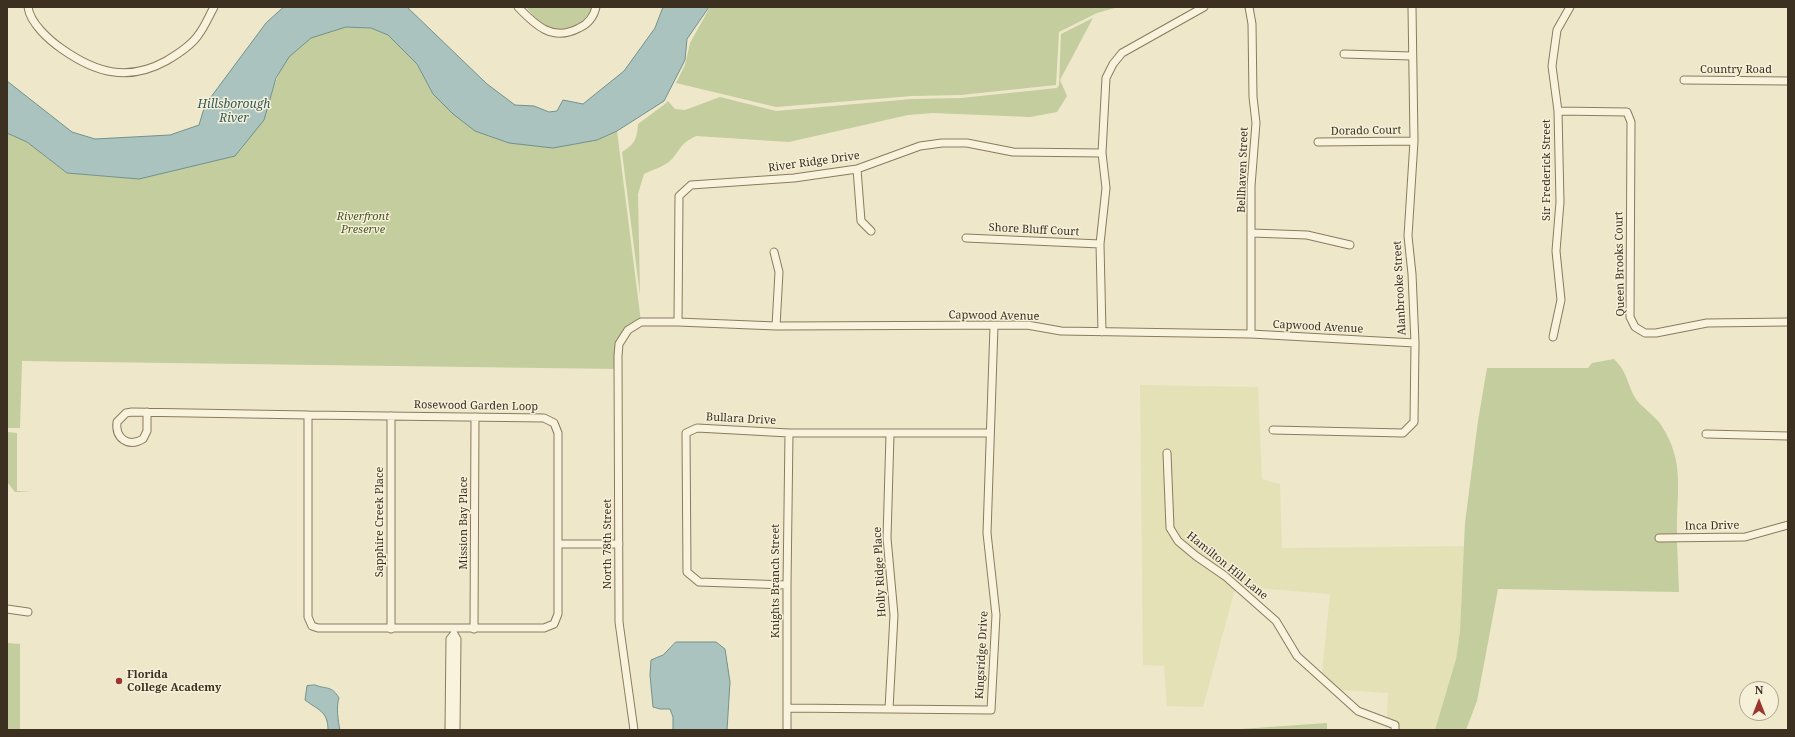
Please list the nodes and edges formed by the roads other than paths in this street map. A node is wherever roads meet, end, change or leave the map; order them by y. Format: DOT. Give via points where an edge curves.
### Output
graph roads {
  1 [pos="28,7"];
  2 [pos="214,7"];
  3 [pos="518,7"];
  4 [pos="596,7"];
  5 [pos="1204,7"];
  6 [pos="1249,7"];
  7 [pos="1412,7"];
  8 [pos="1570,7"];
  9 [pos="1344,54"];
  10 [pos="1411,56"];
  11 [pos="1684,80"];
  12 [pos="1788,81"];
  13 [pos="1558,111"];
  14 [pos="1414,141"];
  15 [pos="1318,142"];
  16 [pos="1102,153"];
  17 [pos="857,169"];
  18 [pos="871,231"];
  19 [pos="1252,233"];
  20 [pos="966,238"];
  21 [pos="1100,244"];
  22 [pos="1350,245"];
  23 [pos="774,252"];
  24 [pos="678,322"];
  25 [pos="1788,322"];
  26 [pos="776,326"];
  27 [pos="994,326"];
  28 [pos="1102,332"];
  29 [pos="1251,334"];
  30 [pos="1553,337"];
  31 [pos="1414,342"];
  32 [pos="618,356"];
  33 [pos="147,412"];
  34 [pos="308,415"];
  35 [pos="391,416"];
  36 [pos="475,417"];
  37 [pos="1273,430"];
  38 [pos="789,433"];
  39 [pos="990,433"];
  40 [pos="890,434"];
  41 [pos="1706,434"];
  42 [pos="1788,436"];
  43 [pos="1167,453"];
  44 [pos="1788,525"];
  45 [pos="1659,538"];
  46 [pos="558,544"];
  47 [pos="619,544"];
  48 [pos="787,585"];
  49 [pos="7,609"];
  50 [pos="28,612"];
  51 [pos="391,629"];
  52 [pos="474,629"];
  53 [pos="453,631"];
  54 [pos="453,684"];
  55 [pos="787,708"];
  56 [pos="889,709"];
  57 [pos="449,730"];
  58 [pos="456,730"];
  59 [pos="634,730"];
  60 [pos="787,730"];
  61 [pos="1395,730"];
  1 -- 2 [label="street" via="37,26 53,43 81,62 99,70 122,74 151,69 177,55 199,34"];
  3 -- 4 [label="street" via="540,28 554,34 569,33 582,27 594,15"];
  5 -- 16 [label="street" via="1122,53 1113,64 1106,78"];
  6 -- 19 [label="street, Bellhaven Street" via="1256,123 1251,186"];
  7 -- 10 [label="street, Alanbrooke Street"];
  8 -- 13 [label="street, Sir Frederick Street" via="1557,30 1552,66"];
  9 -- 10 [label="street"];
  10 -- 14 [label="street, Alanbrooke Street"];
  11 -- 12 [label="street, Country Road"];
  13 -- 25 [label="street, Queen Brooks Court" via="1627,112 1630,122 1630,317 1635,327 1645,333 1656,333 1707,323"];
  13 -- 30 [label="street, Sir Frederick Street" via="1560,202 1556,251 1561,300"];
  14 -- 15 [label="street, Dorado Court"];
  14 -- 31 [label="street, Alanbrooke Street" via="1408,236"];
  16 -- 17 [label="street, River Ridge Drive" via="1013,152 967,143 942,143 920,146"];
  16 -- 21 [label="street" via="1106,188"];
  17 -- 18 [label="street" via="862,221"];
  17 -- 24 [label="street, River Ridge Drive" via="794,178 691,185 679,196"];
  19 -- 22 [label="street" via="1307,235"];
  19 -- 29 [label="street, Bellhaven Street"];
  20 -- 21 [label="street, Shore Bluff Court"];
  21 -- 28 [label="street"];
  23 -- 26 [label="street" via="779,272"];
  24 -- 26 [label="street, Capwood Avenue"];
  24 -- 32 [label="street, Capwood Avenue" via="640,322 628,330 619,344"];
  26 -- 27 [label="street, Capwood Avenue"];
  27 -- 28 [label="street, Capwood Avenue" via="1027,325 1061,331"];
  27 -- 39 [label="street, Kingsridge Drive"];
  28 -- 29 [label="street, Capwood Avenue"];
  29 -- 31 [label="street, Capwood Avenue"];
  31 -- 37 [label="street, Alanbrooke Street" via="1414,422 1403,433"];
  32 -- 47 [label="street, North 78th Street"];
  33 -- 33 [label="street, Rosewood Garden Loop" via="132,412 120,416 116,428 122,439 134,443 143,439 147,431"];
  33 -- 34 [label="street, Rosewood Garden Loop"];
  34 -- 35 [label="street, Rosewood Garden Loop"];
  34 -- 51 [label="street" via="309,622 318,628"];
  35 -- 36 [label="street, Rosewood Garden Loop"];
  35 -- 51 [label="street, Sapphire Creek Place"];
  36 -- 46 [label="street, Rosewood Garden Loop" via="544,418 554,423 558,433"];
  36 -- 52 [label="street, Mission Bay Place"];
  38 -- 40 [label="street, Bullara Drive"];
  38 -- 48 [label="street, Knights Branch Street"];
  38 -- 48 [label="street, Bullara Drive" via="697,428 686,433 687,572 699,582"];
  39 -- 40 [label="street, Bullara Drive"];
  39 -- 56 [label="street, Kingsridge Drive" via="987,533 996,615 990,710"];
  40 -- 56 [label="street, Holly Ridge Place" via="887,538 894,615"];
  41 -- 42 [label="street"];
  43 -- 61 [label="street, Hamilton Hill Lane" via="1170,528 1178,541 1225,576 1276,621 1297,656 1358,711 1395,725"];
  44 -- 45 [label="street, Inca Drive" via="1745,537"];
  46 -- 47 [label="street"];
  46 -- 52 [label="street, Rosewood Garden Loop" via="558,614 554,624 550,627"];
  47 -- 59 [label="street, North 78th Street" via="619,622"];
  48 -- 55 [label="street, Knights Branch Street"];
  49 -- 50 [label="street"];
  51 -- 53 [label="street"];
  52 -- 53 [label="street"];
  53 -- 54 [label="street" via="457,639"];
  54 -- 57 [label="street"];
  54 -- 58 [label="street"];
  55 -- 56 [label="street, Kingsridge Drive"];
  55 -- 60 [label="street, Knights Branch Street"];
}
